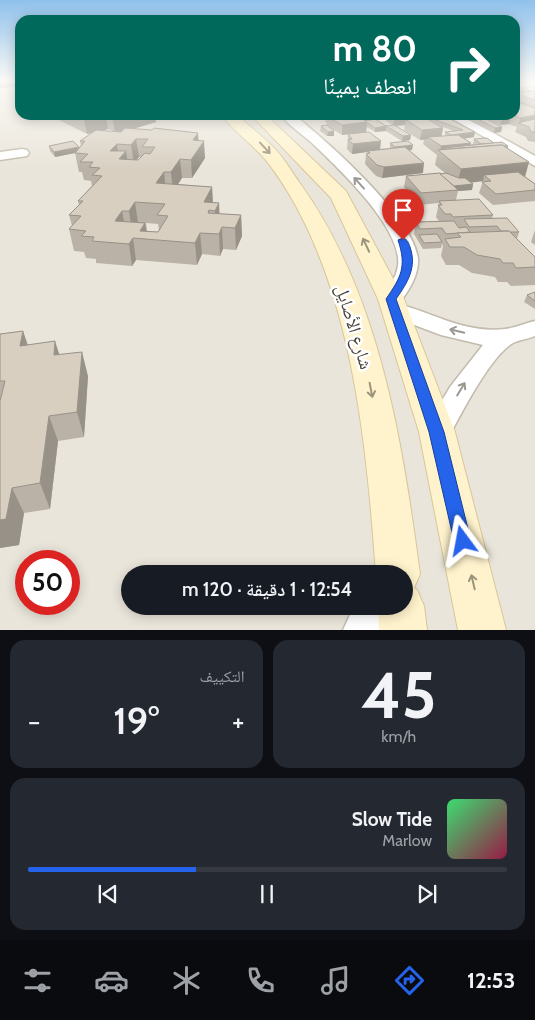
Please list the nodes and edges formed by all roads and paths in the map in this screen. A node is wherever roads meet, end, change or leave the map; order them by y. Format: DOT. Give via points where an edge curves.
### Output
graph roads {
  1 [pos="235,120"];
  2 [pos="263,120"];
  3 [pos="293,120"];
  4 [pos="462,120"];
  5 [pos="22,153"];
  6 [pos="528,153"];
  7 [pos="0,156"];
  8 [pos="535,162"];
  9 [pos="393,304"];
  10 [pos="535,328"];
  11 [pos="505,338"];
  12 [pos="437,432"];
  13 [pos="394,565"];
  14 [pos="370,615"];
  15 [pos="402,615"];
  16 [pos="363,630"];
  17 [pos="403,630"];
  18 [pos="482,630"];
  1 -- 13 [label="main road, شارع الأصايل, one-way" via="252,134 285,172 324,239 344,291 378,421"];
  9 -- 2 [label="main road, one-way" via="339,195"];
  9 -- 3 [label="street, one-way" via="408,268 403,240 350,174"];
  4 -- 6 [label="street"];
  5 -- 7 [label="street"];
  6 -- 8 [label="street"];
  11 -- 9 [label="street, one-way" via="464,333"];
  9 -- 12 [label="main road"];
  10 -- 11 [label="street"];
  12 -- 11 [label="street, one-way" via="463,384"];
  18 -- 12 [label="main road, one-way"];
  14 -- 16 [label="street"];
  15 -- 17 [label="main road"];
}
